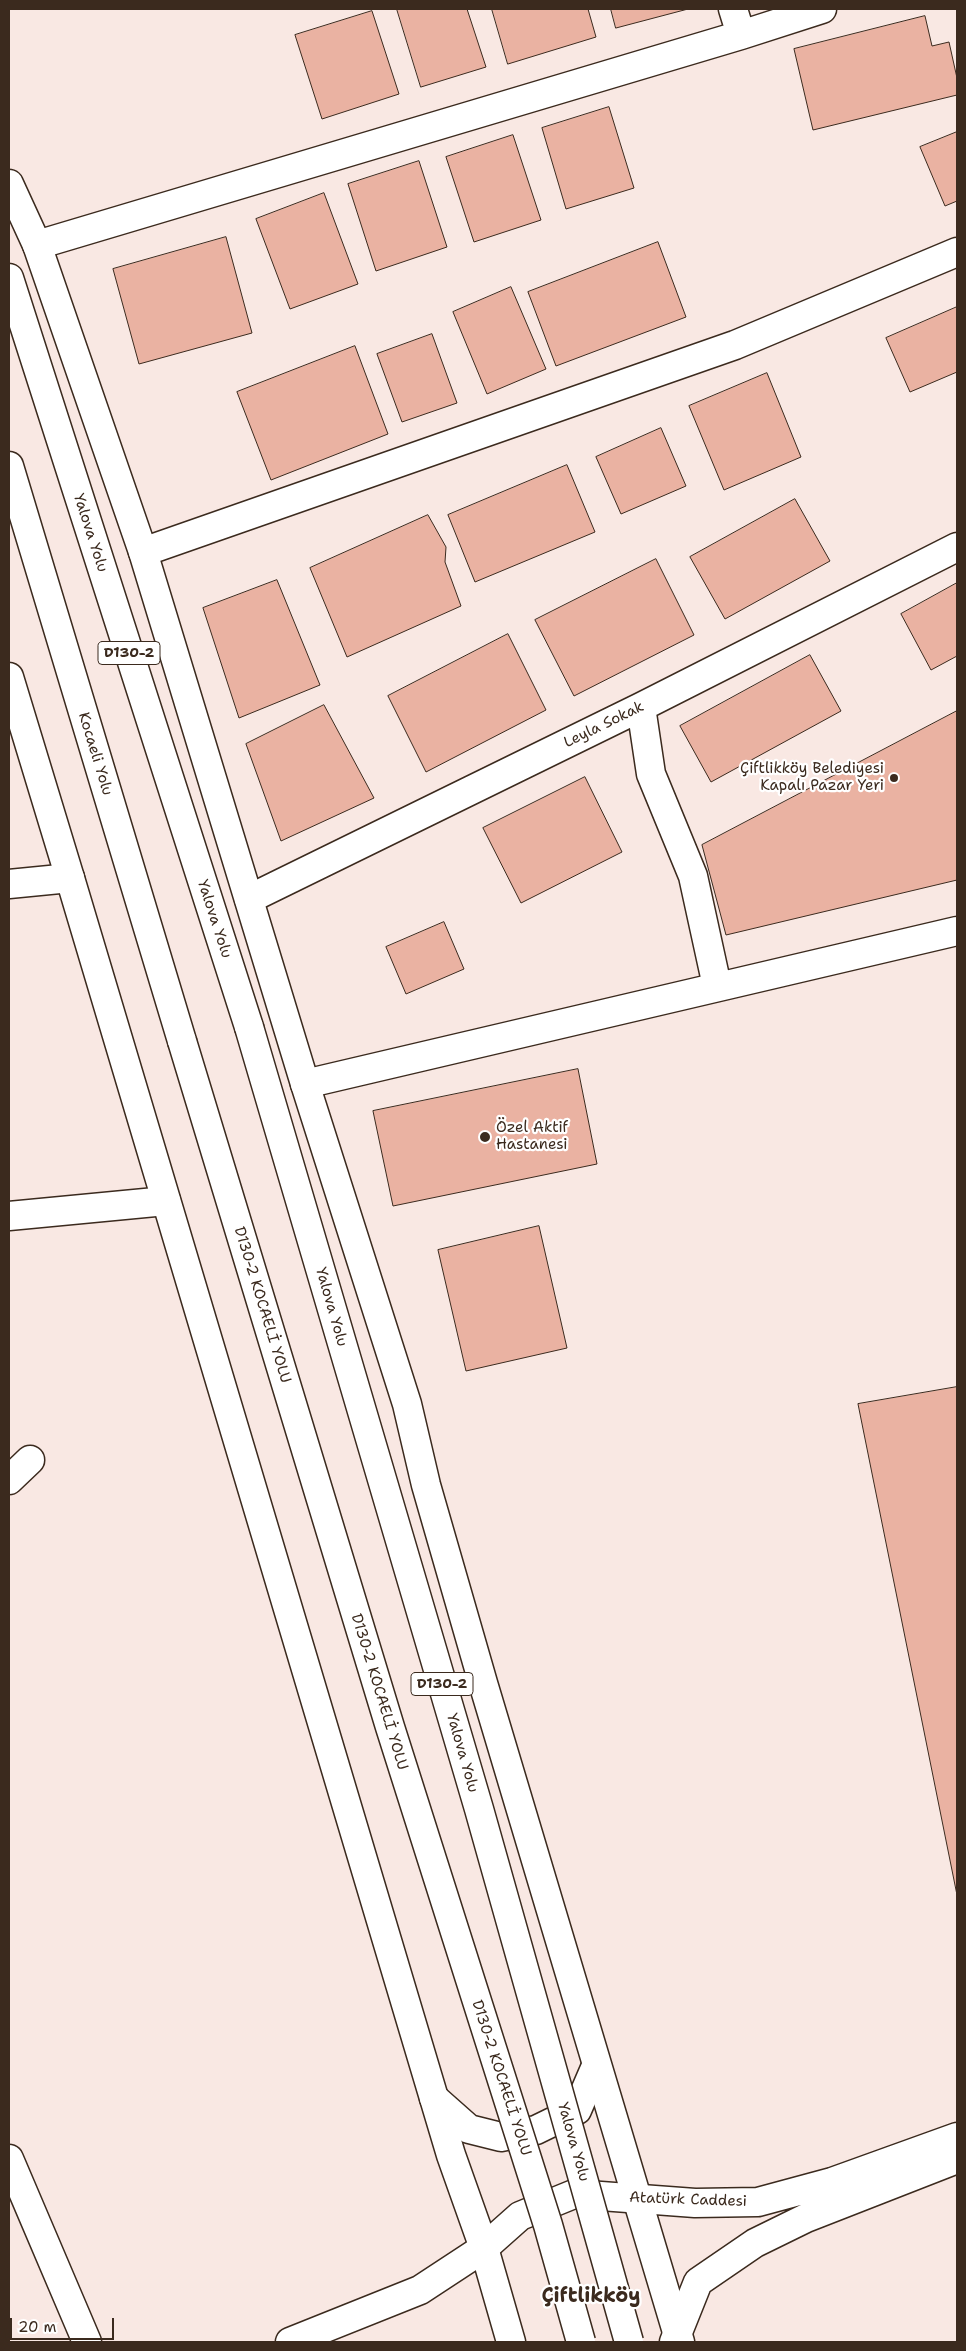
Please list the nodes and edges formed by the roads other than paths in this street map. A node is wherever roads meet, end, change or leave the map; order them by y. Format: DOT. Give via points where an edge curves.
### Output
graph roads {
  1 [pos="733,9"];
  2 [pos="822,9"];
  3 [pos="741,35"];
  4 [pos="9,184"];
  5 [pos="37,245"];
  6 [pos="957,252"];
  7 [pos="9,278"];
  8 [pos="9,466"];
  9 [pos="957,547"];
  10 [pos="143,552"];
  11 [pos="9,677"];
  12 [pos="641,707"];
  13 [pos="70,878"];
  14 [pos="9,884"];
  15 [pos="249,899"];
  16 [pos="957,931"];
  17 [pos="717,986"];
  18 [pos="182,1041"];
  19 [pos="305,1084"];
  20 [pos="166,1201"];
  21 [pos="9,1216"];
  22 [pos="30,1460"];
  23 [pos="9,1480"];
  24 [pos="596,2066"];
  25 [pos="434,2098"];
  26 [pos="957,2137"];
  27 [pos="9,2159"];
  28 [pos="957,2159"];
  29 [pos="636,2200"];
  30 [pos="484,2248"];
  31 [pos="678,2339"];
  32 [pos="87,2342"];
  33 [pos="290,2342"];
  34 [pos="511,2342"];
  35 [pos="581,2342"];
  36 [pos="629,2342"];
  1 -- 3 [label="main road"];
  2 -- 3 [label="main road"];
  3 -- 5 [label="main road"];
  4 -- 5 [label="main road"];
  5 -- 10 [label="main road"];
  6 -- 10 [label="main road" via="735,345"];
  7 -- 36 [label="main road, Yalova Yolu / D130-2, bridge" via="249,1027 479,1809"];
  8 -- 18 [label="main road, Kocaeli̇ Yolu"];
  9 -- 12 [label="main road, Leyla Sokak"];
  10 -- 15 [label="main road"];
  11 -- 13 [label="main road"];
  12 -- 15 [label="main road, Leyla Sokak"];
  12 -- 17 [label="main road" via="651,774 693,876"];
  13 -- 14 [label="main road"];
  13 -- 20 [label="main road"];
  15 -- 19 [label="main road"];
  16 -- 17 [label="main road"];
  17 -- 19 [label="main road"];
  18 -- 35 [label="main road, D130-2 KOCAELİ YOLU, bridge"];
  19 -- 24 [label="main road" via="407,1404 426,1485"];
  20 -- 21 [label="main road"];
  20 -- 25 [label="main road"];
  22 -- 23 [label="main road"];
  24 -- 25 [label="main road" via="577,2110 536,2130 518,2134 501,2137 469,2129"];
  24 -- 29 [label="main road"];
  25 -- 30 [label="main road"];
  26 -- 29 [label="main road, Atatürk Caddesi" via="832,2182 758,2202 695,2204"];
  27 -- 32 [label="main road"];
  28 -- 31 [label="main road" via="806,2218 755,2243 698,2282"];
  29 -- 30 [label="main road, Atatürk Caddesi" via="574,2194 520,2216"];
  29 -- 31 [label="main road"];
  30 -- 33 [label="main road, Atatürk Caddesi" via="420,2290"];
  30 -- 34 [label="main road"];
}
